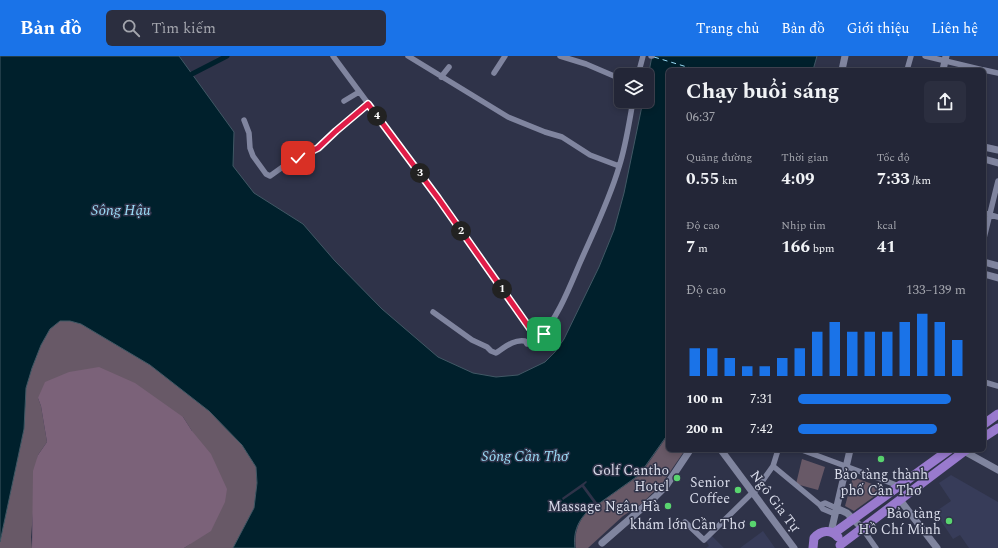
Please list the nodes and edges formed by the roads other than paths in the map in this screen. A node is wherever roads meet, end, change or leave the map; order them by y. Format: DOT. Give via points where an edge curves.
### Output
graph roads {
  1 [pos="333,56"];
  2 [pos="408,56"];
  3 [pos="505,56"];
  4 [pos="560,56"];
  5 [pos="643,56"];
  6 [pos="845,56"];
  7 [pos="911,56"];
  8 [pos="925,56"];
  9 [pos="946,59"];
  10 [pos="448,67"];
  11 [pos="640,68"];
  12 [pos="842,68"];
  13 [pos="908,68"];
  14 [pos="976,68"];
  15 [pos="986,71"];
  16 [pos="494,73"];
  17 [pos="998,73"];
  18 [pos="614,76"];
  19 [pos="441,77"];
  20 [pos="359,92"];
  21 [pos="344,101"];
  22 [pos="368,104"];
  23 [pos="631,108"];
  24 [pos="244,120"];
  25 [pos="986,147"];
  26 [pos="998,150"];
  27 [pos="986,160"];
  28 [pos="998,163"];
  29 [pos="619,166"];
  30 [pos="998,181"];
  31 [pos="986,214"];
  32 [pos="990,215"];
  33 [pos="998,217"];
  34 [pos="986,230"];
  35 [pos="986,263"];
  36 [pos="998,266"];
  37 [pos="986,275"];
  38 [pos="998,278"];
  39 [pos="433,312"];
  40 [pos="538,340"];
  41 [pos="986,383"];
  42 [pos="998,386"];
  43 [pos="998,414"];
  44 [pos="986,423"];
  45 [pos="998,428"];
  46 [pos="986,437"];
  47 [pos="689,452"];
  48 [pos="723,452"];
  49 [pos="777,452"];
  50 [pos="808,452"];
  51 [pos="850,452"];
  52 [pos="946,452"];
  53 [pos="963,452"];
  54 [pos="966,452"];
  55 [pos="773,466"];
  56 [pos="846,466"];
  57 [pos="998,470"];
  58 [pos="899,486"];
  59 [pos="754,493"];
  60 [pos="900,500"];
  61 [pos="836,511"];
  62 [pos="854,519"];
  63 [pos="685,522"];
  64 [pos="862,528"];
  65 [pos="833,532"];
  66 [pos="602,543"];
  67 [pos="840,546"];
  68 [pos="794,548"];
  69 [pos="813,548"];
  70 [pos="876,548"];
  71 [pos="937,548"];
  1 -- 20 [label="street"];
  2 -- 19 [label="street"];
  3 -- 16 [label="street"];
  4 -- 18 [label="street"];
  5 -- 11 [label="street"];
  6 -- 12 [label="street"];
  7 -- 13 [label="street"];
  8 -- 9 [label="street"];
  9 -- 14 [label="street"];
  10 -- 19 [label="street"];
  15 -- 17 [label="street"];
  19 -- 29 [label="street" via="508,117 562,138 590,155"];
  20 -- 21 [label="street"];
  20 -- 22 [label="street"];
  22 -- 24 [label="street" via="318,148 270,176 253,156"];
  22 -- 40 [label="street"];
  23 -- 29 [label="street"];
  25 -- 26 [label="street"];
  27 -- 28 [label="street"];
  29 -- 40 [label="street" via="609,197 572,281 557,312"];
  30 -- 32 [label="street"];
  31 -- 32 [label="street"];
  32 -- 33 [label="street"];
  32 -- 34 [label="street"];
  35 -- 36 [label="street"];
  37 -- 38 [label="street"];
  39 -- 40 [label="street" via="472,340 496,353 520,340 527,344"];
  41 -- 42 [label="street"];
  43 -- 44 [label="main road"];
  45 -- 46 [label="main road"];
  47 -- 66 [label="street" via="655,498"];
  48 -- 59 [label="street, Ngô Gia Tự"];
  49 -- 55 [label="street"];
  50 -- 56 [label="street"];
  51 -- 56 [label="street"];
  52 -- 58 [label="main road"];
  53 -- 60 [label="main road"];
  54 -- 57 [label="street"];
  55 -- 59 [label="street"];
  55 -- 61 [label="street" via="823,509"];
  56 -- 58 [label="street"];
  56 -- 61 [label="street"];
  58 -- 62 [label="main road"];
  59 -- 63 [label="street" via="704,540"];
  59 -- 68 [label="street, Ngô Gia Tự"];
  60 -- 64 [label="main road"];
  60 -- 71 [label="street"];
  61 -- 62 [label="street" via="847,513"];
  61 -- 65 [label="street"];
  62 -- 64 [label="street"];
  62 -- 65 [label="main road"];
  64 -- 67 [label="main road"];
  64 -- 70 [label="street"];
  65 -- 67 [label="main road" via="840,540"];
  65 -- 69 [label="main road" via="817,534"];
}
